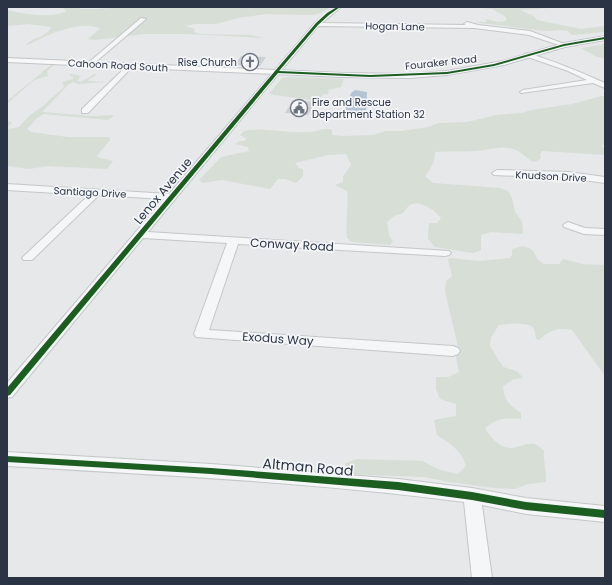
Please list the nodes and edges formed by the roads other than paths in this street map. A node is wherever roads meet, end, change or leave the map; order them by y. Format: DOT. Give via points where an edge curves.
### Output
graph roads {
  1 [pos="339,7"];
  2 [pos="143,19"];
  3 [pos="459,21"];
  4 [pos="317,24"];
  5 [pos="472,27"];
  6 [pos="605,38"];
  7 [pos="564,45"];
  8 [pos="527,55"];
  9 [pos="7,60"];
  10 [pos="90,64"];
  11 [pos="130,66"];
  12 [pos="276,72"];
  13 [pos="595,81"];
  14 [pos="605,86"];
  15 [pos="523,92"];
  16 [pos="85,111"];
  17 [pos="497,174"];
  18 [pos="605,180"];
  19 [pos="7,187"];
  20 [pos="97,192"];
  21 [pos="172,197"];
  22 [pos="568,225"];
  23 [pos="605,232"];
  24 [pos="140,235"];
  25 [pos="233,242"];
  26 [pos="445,253"];
  27 [pos="28,258"];
  28 [pos="454,351"];
  29 [pos="7,393"];
  30 [pos="7,459"];
  31 [pos="472,496"];
  32 [pos="605,514"];
  33 [pos="482,578"];
  1 -- 4 [label="street, Lenox Avenue"];
  2 -- 10 [label="street"];
  3 -- 7 [label="street" via="478,27 530,33"];
  4 -- 5 [label="street, Hogan Lane"];
  4 -- 12 [label="street, Lenox Avenue"];
  6 -- 7 [label="main road, Fouraker Road"];
  7 -- 8 [label="main road, Fouraker Road"];
  8 -- 12 [label="main road, Fouraker Road" via="483,67 425,75 370,76"];
  8 -- 13 [label="street"];
  9 -- 10 [label="main road, Cahoon Road South"];
  10 -- 11 [label="main road, Cahoon Road South"];
  11 -- 12 [label="main road, Cahoon Road South"];
  11 -- 16 [label="street"];
  12 -- 21 [label="street, Lenox Avenue"];
  13 -- 14 [label="street"];
  13 -- 15 [label="street"];
  17 -- 18 [label="street, Knudson Drive" via="568,175"];
  19 -- 20 [label="street, Santiago Drive"];
  20 -- 21 [label="street, Santiago Drive"];
  20 -- 27 [label="street"];
  21 -- 24 [label="street, Lenox Avenue"];
  22 -- 23 [label="street" via="584,231"];
  24 -- 25 [label="street, Conway Road"];
  24 -- 29 [label="street, Lenox Avenue"];
  25 -- 26 [label="street, Conway Road"];
  25 -- 28 [label="street, Exodus Way" via="201,334"];
  30 -- 31 [label="street, Altman Road" via="211,471 398,486"];
  31 -- 32 [label="street, Altman Road" via="526,506"];
  31 -- 33 [label="street"];
}
